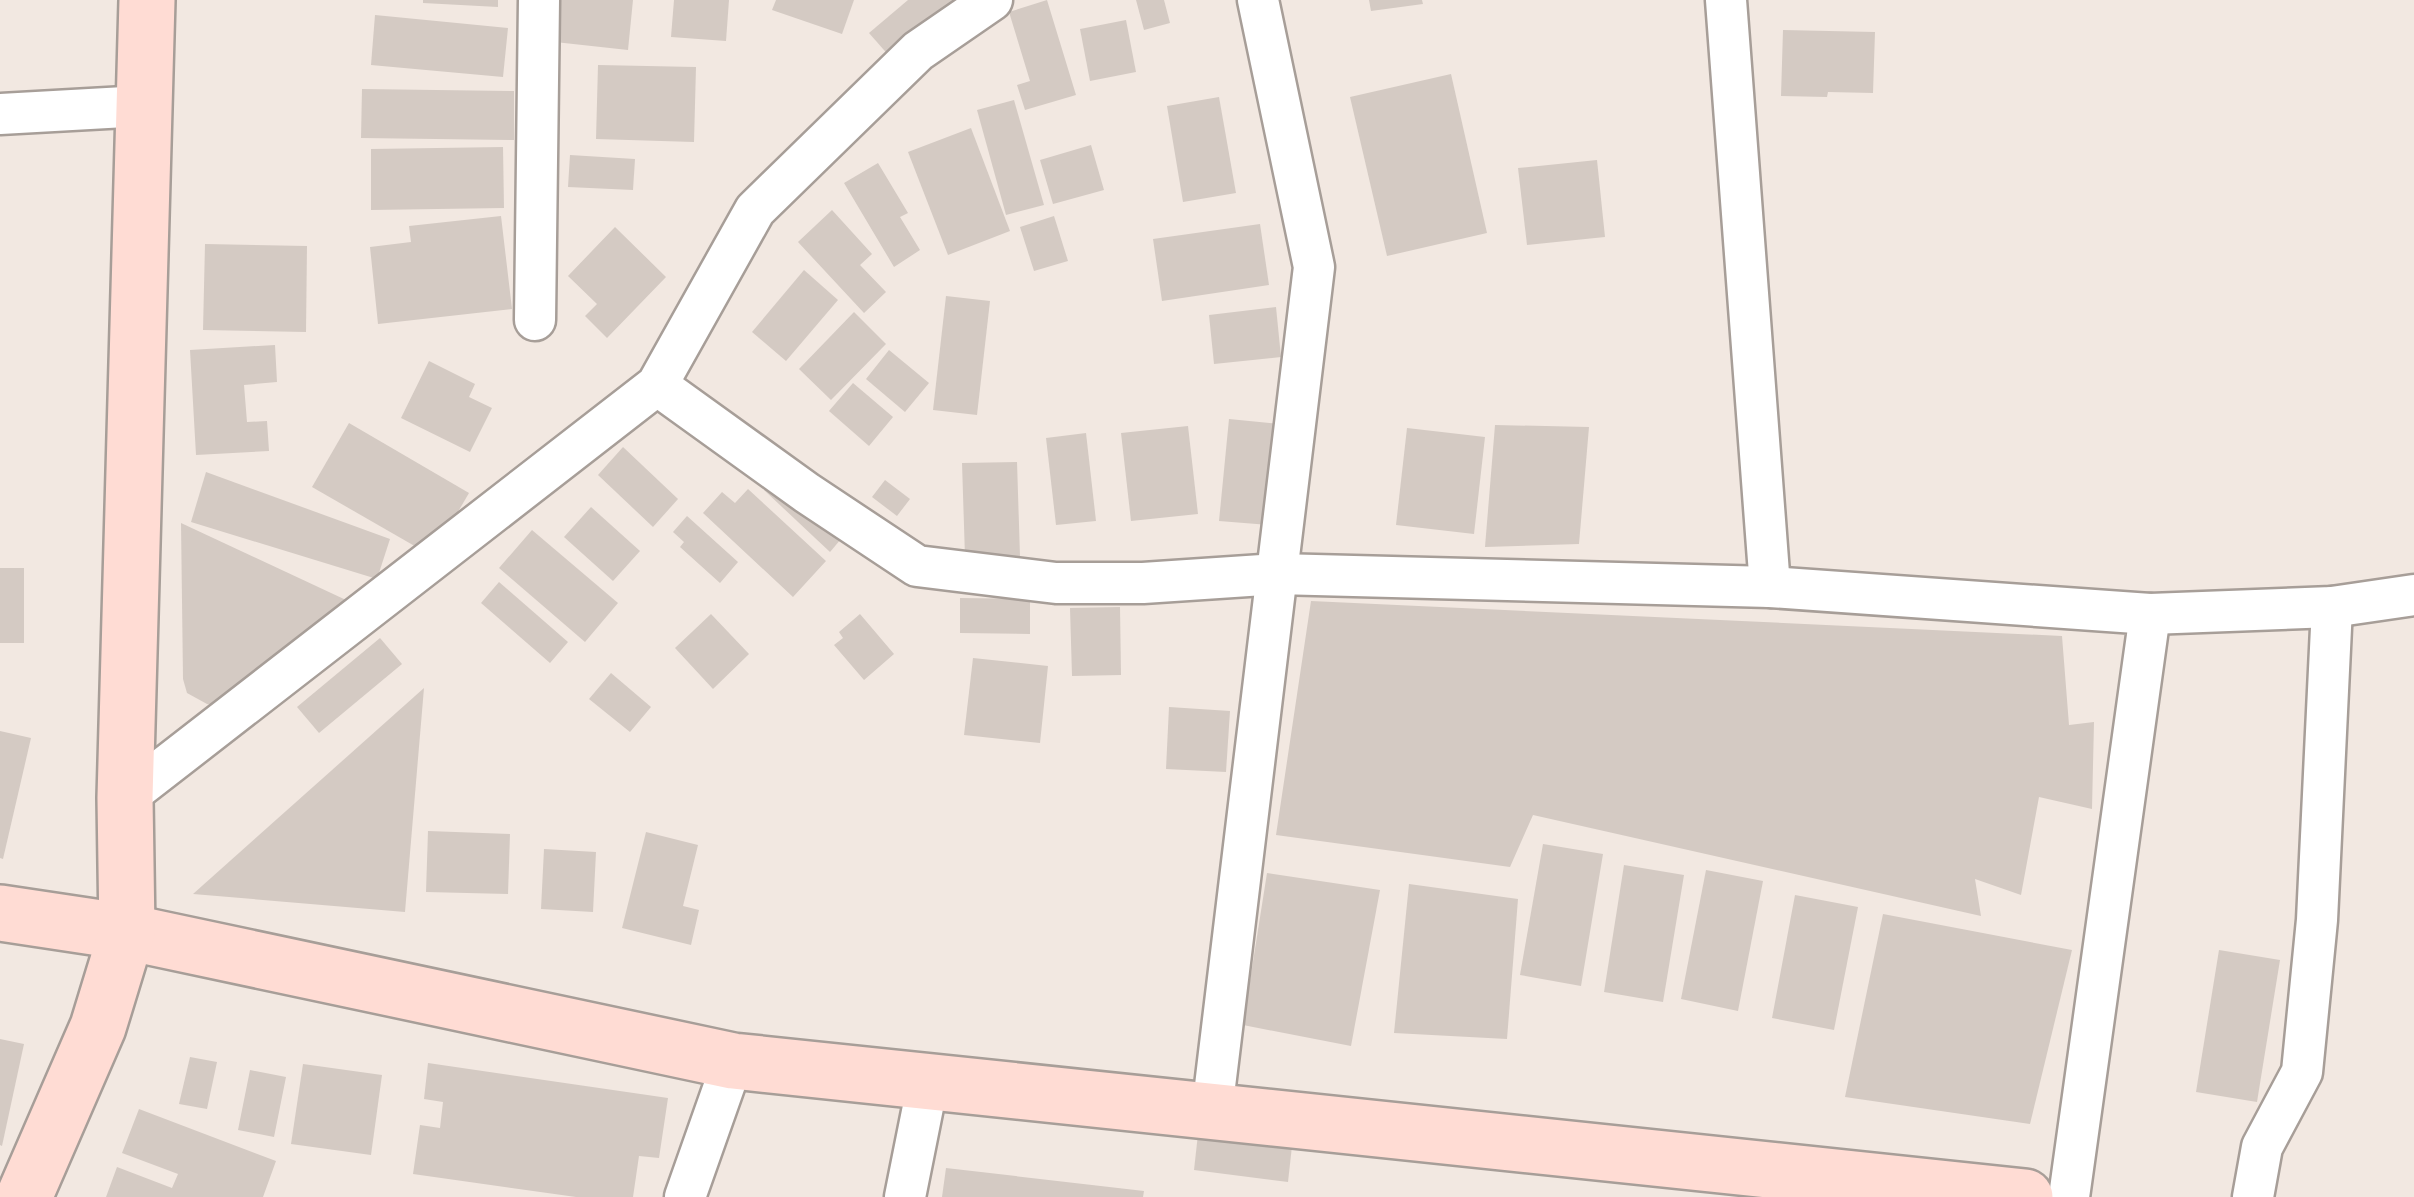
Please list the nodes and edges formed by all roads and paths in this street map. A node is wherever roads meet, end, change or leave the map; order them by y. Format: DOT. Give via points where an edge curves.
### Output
graph roads {
  1 [pos="147,0"];
  2 [pos="539,0"];
  3 [pos="1258,0"];
  4 [pos="1726,0"];
  5 [pos="985,3"];
  6 [pos="143,106"];
  7 [pos="0,114"];
  8 [pos="535,320"];
  9 [pos="657,385"];
  10 [pos="1277,574"];
  11 [pos="1770,588"];
  12 [pos="2414,595"];
  13 [pos="2332,607"];
  14 [pos="2150,614"];
  15 [pos="126,798"];
  16 [pos="0,913"];
  17 [pos="126,932"];
  18 [pos="734,1061"];
  19 [pos="928,1082"];
  20 [pos="1212,1112"];
  21 [pos="24,1197"];
  22 [pos="685,1197"];
  23 [pos="905,1197"];
  24 [pos="2025,1197"];
  25 [pos="2068,1197"];
  26 [pos="2253,1197"];
  1 -- 6 [label="main road"];
  2 -- 8 [label="street"];
  3 -- 10 [label="street" via="1314,267"];
  4 -- 11 [label="street"];
  5 -- 9 [label="street" via="918,50 756,210"];
  6 -- 7 [label="street"];
  6 -- 15 [label="main road"];
  9 -- 10 [label="street" via="917,566 1056,582"];
  9 -- 15 [label="street"];
  10 -- 11 [label="street"];
  10 -- 20 [label="street"];
  11 -- 14 [label="street"];
  12 -- 13 [label="street"];
  13 -- 14 [label="street"];
  13 -- 26 [label="street" via="2317,920 2302,1072 2262,1147"];
  14 -- 25 [label="street"];
  15 -- 17 [label="main road"];
  16 -- 17 [label="main road"];
  17 -- 18 [label="main road"];
  17 -- 21 [label="main road" via="98,1027"];
  18 -- 19 [label="main road"];
  18 -- 22 [label="street"];
  19 -- 20 [label="main road"];
  19 -- 23 [label="street"];
  20 -- 24 [label="main road"];
}
